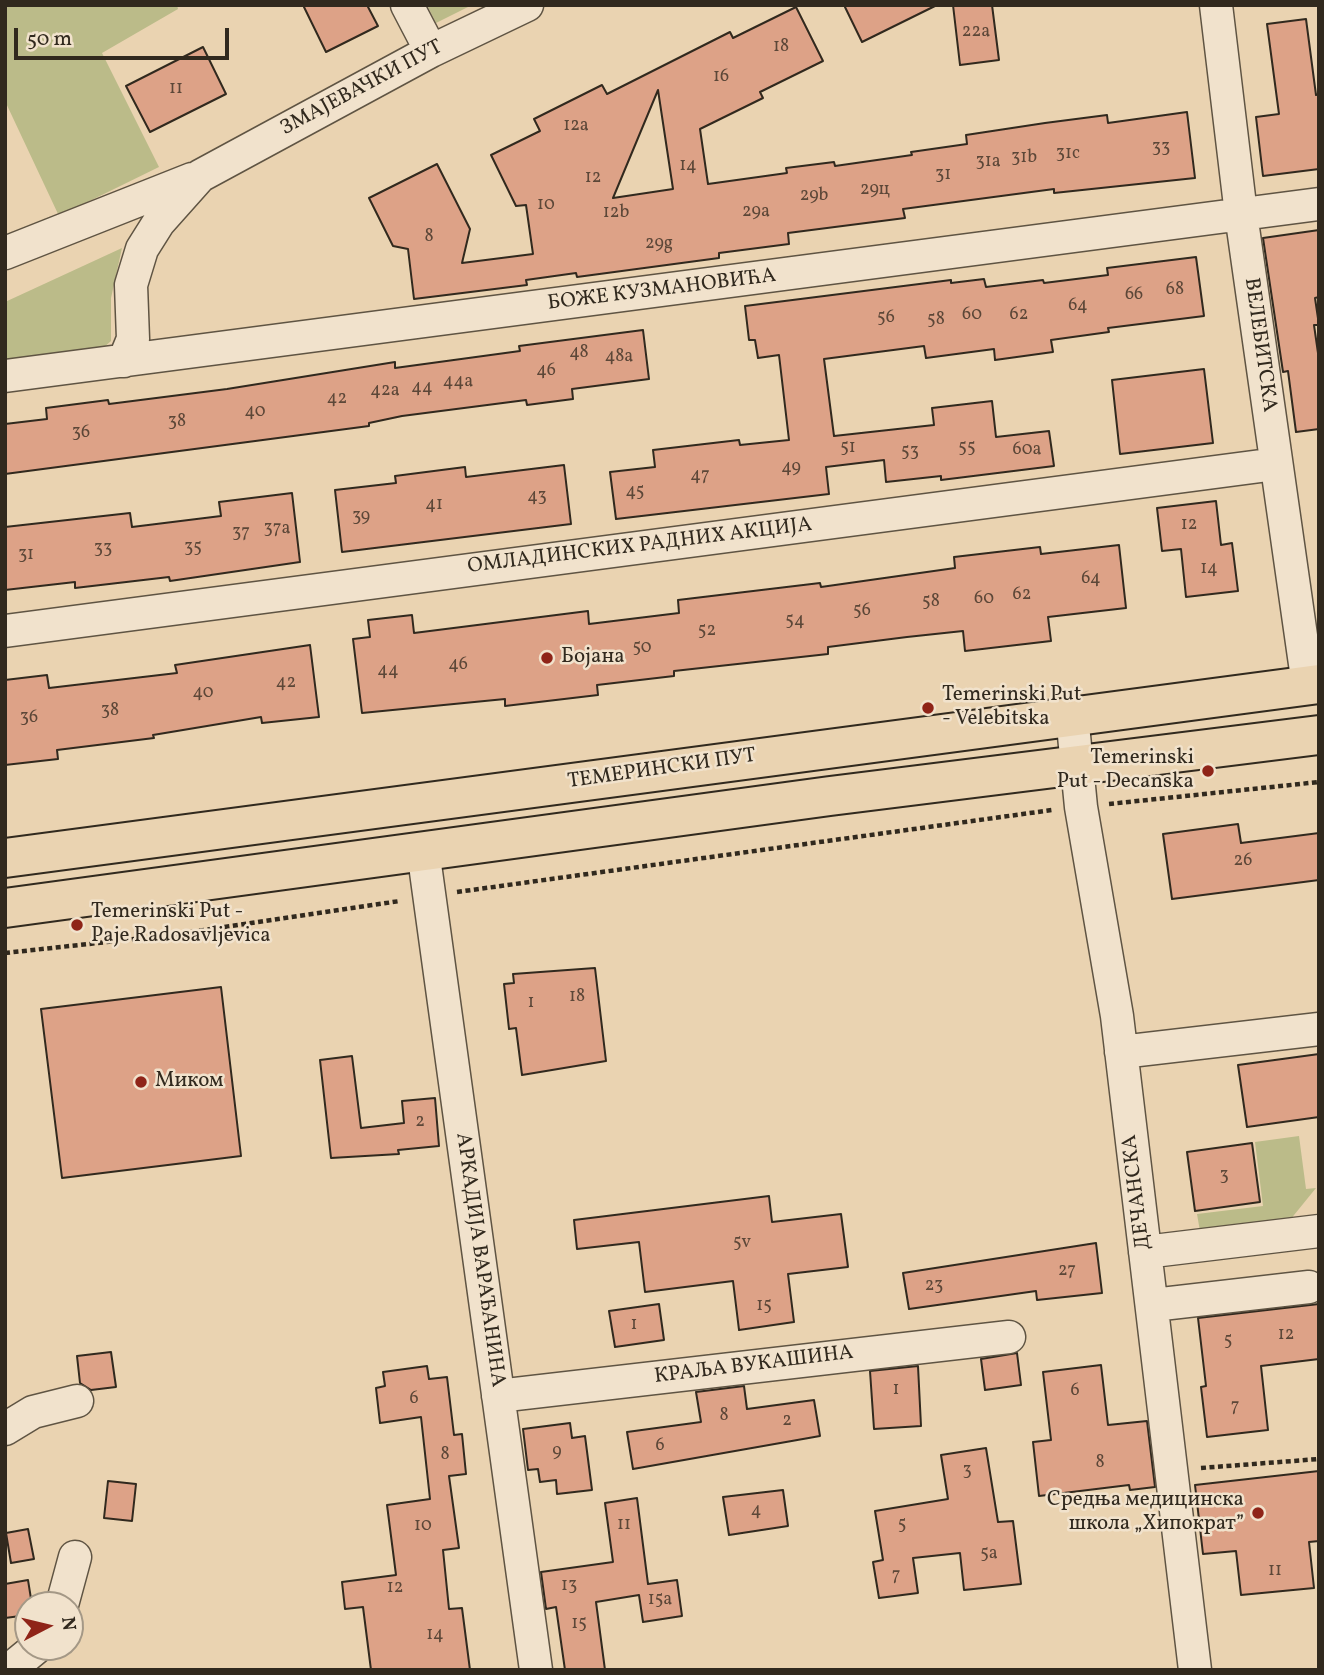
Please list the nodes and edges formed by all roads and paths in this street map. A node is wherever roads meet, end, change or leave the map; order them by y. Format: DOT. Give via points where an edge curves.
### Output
graph roads {
  1 [pos="407,5"];
  2 [pos="527,5"];
  3 [pos="1216,5"];
  4 [pos="431,51"];
  5 [pos="200,176"];
  6 [pos="1319,205"];
  7 [pos="1241,214"];
  8 [pos="5,253"];
  9 [pos="124,361"];
  10 [pos="5,376"];
  11 [pos="1276,464"];
  12 [pos="5,631"];
  13 [pos="1313,684"];
  14 [pos="1072,715"];
  15 [pos="1319,735"];
  16 [pos="1077,765"];
  17 [pos="1319,782"];
  18 [pos="1081,807"];
  19 [pos="423,850"];
  20 [pos="5,858"];
  21 [pos="429,896"];
  22 [pos="5,908"];
  23 [pos="5,953"];
  24 [pos="1319,1029"];
  25 [pos="1121,1052"];
  26 [pos="1319,1231"];
  27 [pos="1145,1252"];
  28 [pos="1309,1287"];
  29 [pos="1153,1305"];
  30 [pos="1009,1337"];
  31 [pos="498,1396"];
  32 [pos="77,1401"];
  33 [pos="5,1429"];
  34 [pos="1319,1459"];
  35 [pos="1171,1471"];
  36 [pos="75,1557"];
  37 [pos="66,1591"];
  38 [pos="536,1670"];
  39 [pos="1195,1670"];
  1 -- 4 [label="street"];
  2 -- 4 [label="street, ЗМАЈЕВАЧКИ ПУТ"];
  3 -- 7 [label="street, ВЕЛЕБИТСКА"];
  4 -- 5 [label="street, ЗМАЈЕВАЧКИ ПУТ"];
  5 -- 8 [label="street, ЗМАЈЕВАЧКИ ПУТ"];
  5 -- 9 [label="street, ЗМАЈЕВАЧКИ ПУТ" via="142,249 131,285 132,339"];
  6 -- 7 [label="street, БОЖЕ КУЗМАНОВИЋА"];
  7 -- 9 [label="street, БОЖЕ КУЗМАНОВИЋА"];
  7 -- 11 [label="street, ВЕЛЕБИТСКА"];
  9 -- 10 [label="street, БОЖЕ КУЗМАНОВИЋА"];
  11 -- 12 [label="street, ОМЛАДИНСКИХ РАДНИХ АКЦИЈА"];
  11 -- 13 [label="street, ВЕЛЕБИТСКА"];
  13 -- 14 [label="main road, ТЕМЕРИНСКИ ПУТ"];
  14 -- 16 [label="street, ДЕЧАНСКА"];
  14 -- 20 [label="main road, ТЕМЕРИНСКИ ПУТ"];
  15 -- 16 [label="main road"];
  16 -- 18 [label="street, ДЕЧАНСКА"];
  16 -- 19 [label="main road"];
  17 -- 18 [label="path"];
  18 -- 21 [label="path"];
  18 -- 25 [label="street, ДЕЧАНСКА"];
  19 -- 21 [label="street, АРКАДИЈА ВАРАЂАНИНА"];
  19 -- 22 [label="main road"];
  21 -- 23 [label="path" via="163,936"];
  21 -- 31 [label="street, АРКАДИЈА ВАРАЂАНИНА"];
  24 -- 25 [label="street"];
  25 -- 27 [label="street, ДЕЧАНСКА"];
  26 -- 27 [label="street"];
  27 -- 29 [label="street, ДЕЧАНСКА"];
  28 -- 29 [label="street"];
  29 -- 35 [label="street, ДЕЧАНСКА"];
  30 -- 31 [label="street, КРАЉА ВУКАШИНА"];
  31 -- 38 [label="street, АРКАДИЈА ВАРАЂАНИНА"];
  32 -- 33 [label="street" via="33,1412"];
  34 -- 35 [label="path"];
  35 -- 39 [label="street, ДЕЧАНСКА"];
  36 -- 37 [label="street"];
}
